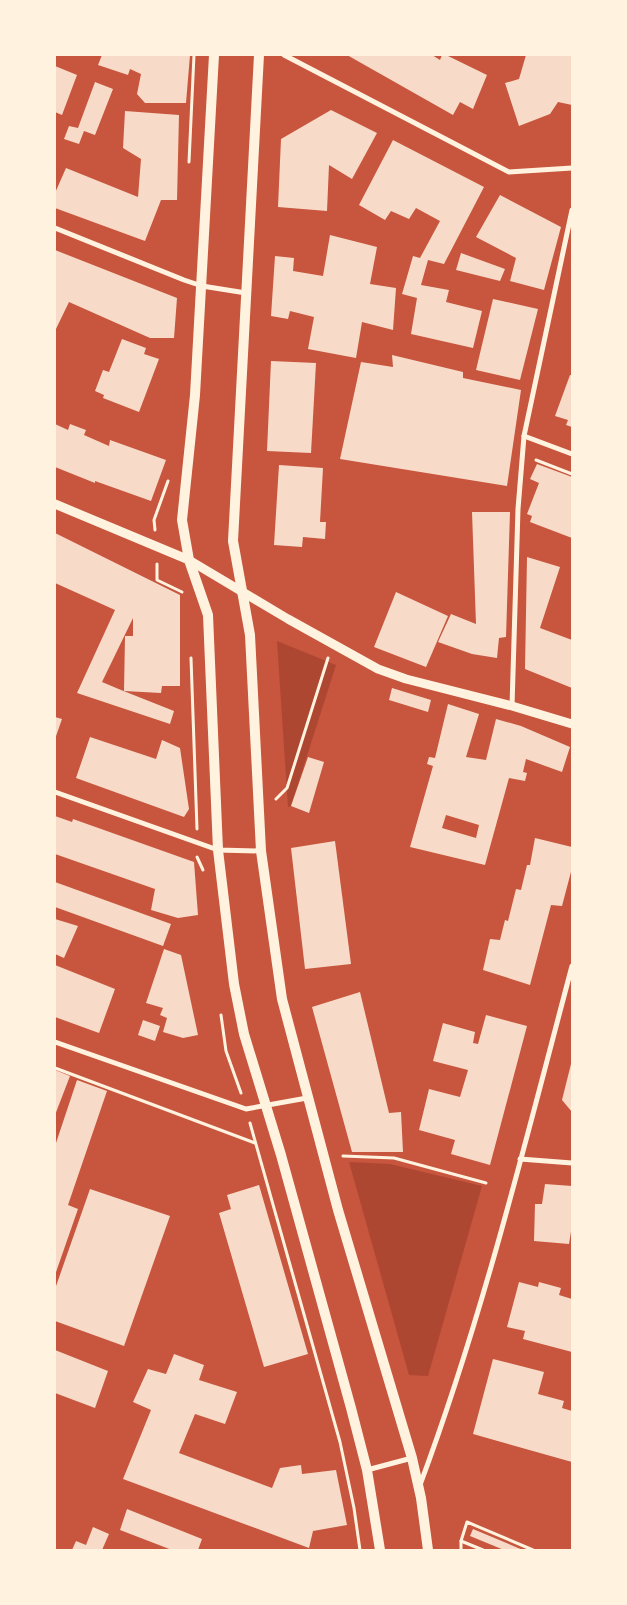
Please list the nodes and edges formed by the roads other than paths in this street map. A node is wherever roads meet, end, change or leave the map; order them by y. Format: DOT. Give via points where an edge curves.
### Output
graph roads {
  1 [pos="214,55"];
  2 [pos="259,55"];
  3 [pos="284,55"];
  4 [pos="572,168"];
  5 [pos="572,210"];
  6 [pos="55,228"];
  7 [pos="202,286"];
  8 [pos="246,293"];
  9 [pos="524,436"];
  10 [pos="572,454"];
  11 [pos="55,504"];
  12 [pos="189,560"];
  13 [pos="242,591"];
  14 [pos="512,706"];
  15 [pos="572,724"];
  16 [pos="55,792"];
  17 [pos="218,850"];
  18 [pos="261,850"];
  19 [pos="572,966"];
  20 [pos="55,1042"];
  21 [pos="307,1098"];
  22 [pos="266,1106"];
  23 [pos="520,1159"];
  24 [pos="572,1163"];
  25 [pos="412,1458"];
  26 [pos="367,1470"];
  27 [pos="419,1488"];
  28 [pos="380,1550"];
  29 [pos="428,1550"];
  1 -- 7 [label="main road"];
  2 -- 8 [label="main road"];
  3 -- 4 [label="street" via="508,172"];
  5 -- 9 [label="street"];
  6 -- 7 [label="street"];
  7 -- 8 [label="street"];
  7 -- 12 [label="main road" via="182,520"];
  8 -- 13 [label="main road" via="233,540"];
  9 -- 10 [label="street"];
  9 -- 14 [label="street" via="518,509"];
  11 -- 12 [label="street"];
  12 -- 13 [label="street"];
  12 -- 17 [label="main road" via="208,615"];
  13 -- 14 [label="street" via="378,669"];
  13 -- 18 [label="main road" via="250,635"];
  14 -- 15 [label="street"];
  16 -- 17 [label="street"];
  17 -- 18 [label="street"];
  17 -- 22 [label="main road" via="234,984 244,1034"];
  18 -- 21 [label="main road" via="282,999"];
  19 -- 23 [label="street"];
  20 -- 22 [label="street" via="246,1109"];
  21 -- 22 [label="street"];
  21 -- 25 [label="main road"];
  22 -- 26 [label="main road"];
  23 -- 24 [label="street"];
  23 -- 27 [label="street" via="452,1393"];
  25 -- 26 [label="street"];
  25 -- 27 [label="main road"];
  26 -- 28 [label="main road"];
  27 -- 29 [label="main road"];
}
